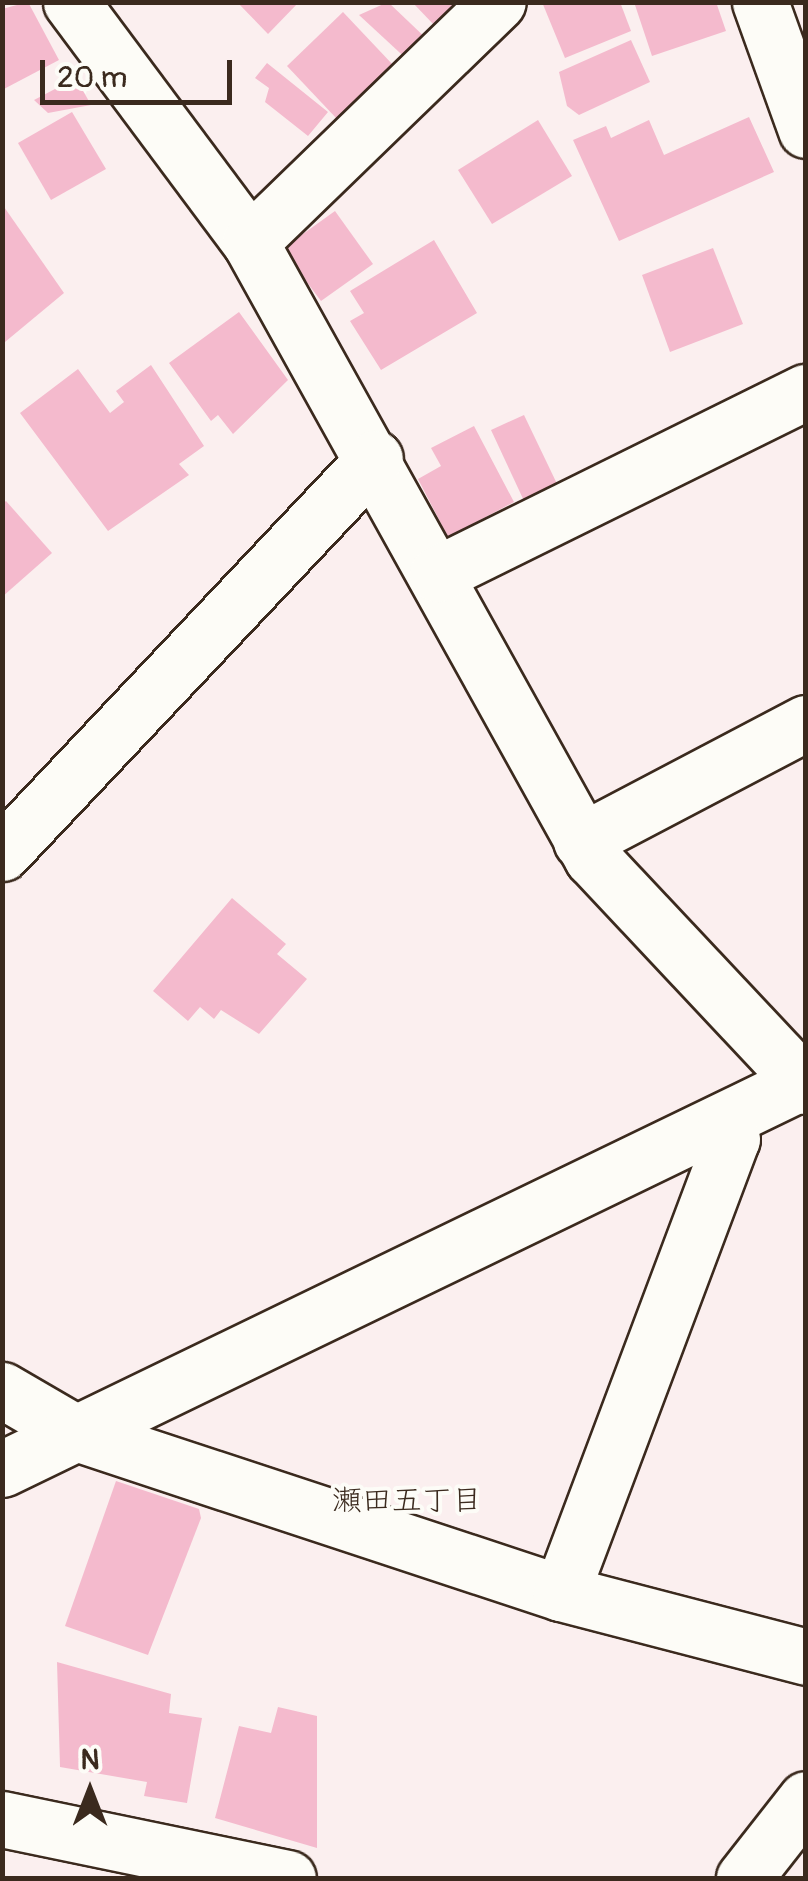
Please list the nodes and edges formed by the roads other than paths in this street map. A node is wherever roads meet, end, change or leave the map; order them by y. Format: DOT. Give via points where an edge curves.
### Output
graph roads {
  1 [pos="71,2"];
  2 [pos="498,2"];
  3 [pos="760,2"];
  4 [pos="806,130"];
  5 [pos="250,242"];
  6 [pos="806,392"];
  7 [pos="375,458"];
  8 [pos="437,574"];
  9 [pos="806,723"];
  10 [pos="581,841"];
  11 [pos="2,854"];
  12 [pos="804,1082"];
  13 [pos="725,1123"];
  14 [pos="2,1390"];
  15 [pos="76,1434"];
  16 [pos="2,1469"];
  17 [pos="561,1593"];
  18 [pos="806,1657"];
  19 [pos="806,1798"];
  20 [pos="2,1819"];
  21 [pos="288,1878"];
  22 [pos="744,1878"];
  1 -- 5 [label="street"];
  2 -- 5 [label="street"];
  3 -- 4 [label="street"];
  5 -- 7 [label="street"];
  6 -- 8 [label="street"];
  7 -- 8 [label="street"];
  7 -- 11 [label="street"];
  8 -- 10 [label="street"];
  9 -- 10 [label="street"];
  10 -- 12 [label="street"];
  12 -- 13 [label="street"];
  13 -- 15 [label="street" via="502,1220"];
  13 -- 17 [label="street" via="732,1139"];
  14 -- 15 [label="street"];
  15 -- 16 [label="street"];
  15 -- 17 [label="street"];
  17 -- 18 [label="street"];
  19 -- 22 [label="street"];
  20 -- 21 [label="street"];
}
